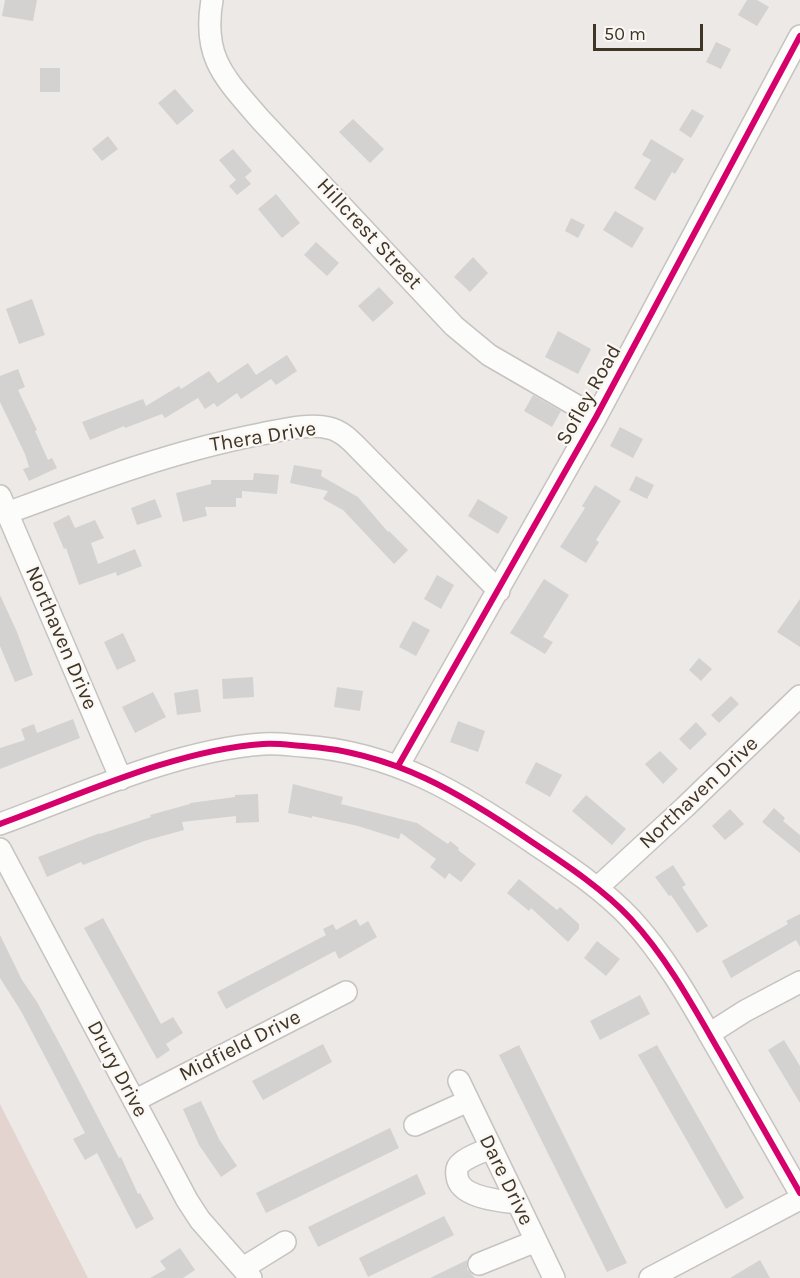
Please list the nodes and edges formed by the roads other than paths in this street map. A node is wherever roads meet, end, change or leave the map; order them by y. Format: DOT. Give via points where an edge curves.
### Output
graph roads {
  1 [pos="212,0"];
  2 [pos="800,36"];
  3 [pos="596,417"];
  4 [pos="4,505"];
  5 [pos="499,591"];
  6 [pos="800,696"];
  7 [pos="398,766"];
  8 [pos="121,779"];
  9 [pos="0,824"];
  10 [pos="0,849"];
  11 [pos="597,888"];
  12 [pos="800,982"];
  13 [pos="346,992"];
  14 [pos="709,1034"];
  15 [pos="459,1081"];
  16 [pos="134,1101"];
  17 [pos="468,1101"];
  18 [pos="415,1125"];
  19 [pos="491,1148"];
  20 [pos="800,1193"];
  21 [pos="800,1199"];
  22 [pos="518,1203"];
  23 [pos="536,1241"];
  24 [pos="285,1242"];
  25 [pos="479,1264"];
  26 [pos="247,1273"];
  27 [pos="554,1278"];
  28 [pos="650,1278"];
  1 -- 3 [label="street, Hillcrest Street" via="209,32 216,64 260,118 454,326 489,355"];
  2 -- 3 [label="street, Sofley Road"];
  3 -- 5 [label="street, Sofley Road"];
  4 -- 5 [label="street, Thera Drive" via="175,453 277,431 329,428 362,452"];
  4 -- 8 [label="street, Northaven Drive"];
  5 -- 7 [label="street, Sofley Road"];
  6 -- 11 [label="street, Northaven Drive"];
  7 -- 8 [label="street" via="328,747 266,743 212,751"];
  7 -- 11 [label="street" via="500,820"];
  8 -- 9 [label="street"];
  10 -- 16 [label="street, Drury Drive"];
  11 -- 14 [label="street" via="646,937"];
  12 -- 14 [label="street"];
  13 -- 16 [label="street, Midfield Drive"];
  14 -- 20 [label="street"];
  15 -- 17 [label="street, Dare Drive"];
  16 -- 26 [label="street, Drury Drive" via="200,1220"];
  17 -- 18 [label="street"];
  17 -- 19 [label="street, Dare Drive"];
  19 -- 22 [label="street, Dare Drive"];
  19 -- 22 [label="street" via="463,1161 456,1172 457,1181 477,1196"];
  21 -- 28 [label="street"];
  22 -- 23 [label="street, Dare Drive"];
  23 -- 25 [label="street"];
  23 -- 27 [label="street, Dare Drive"];
  24 -- 26 [label="street"];
}
